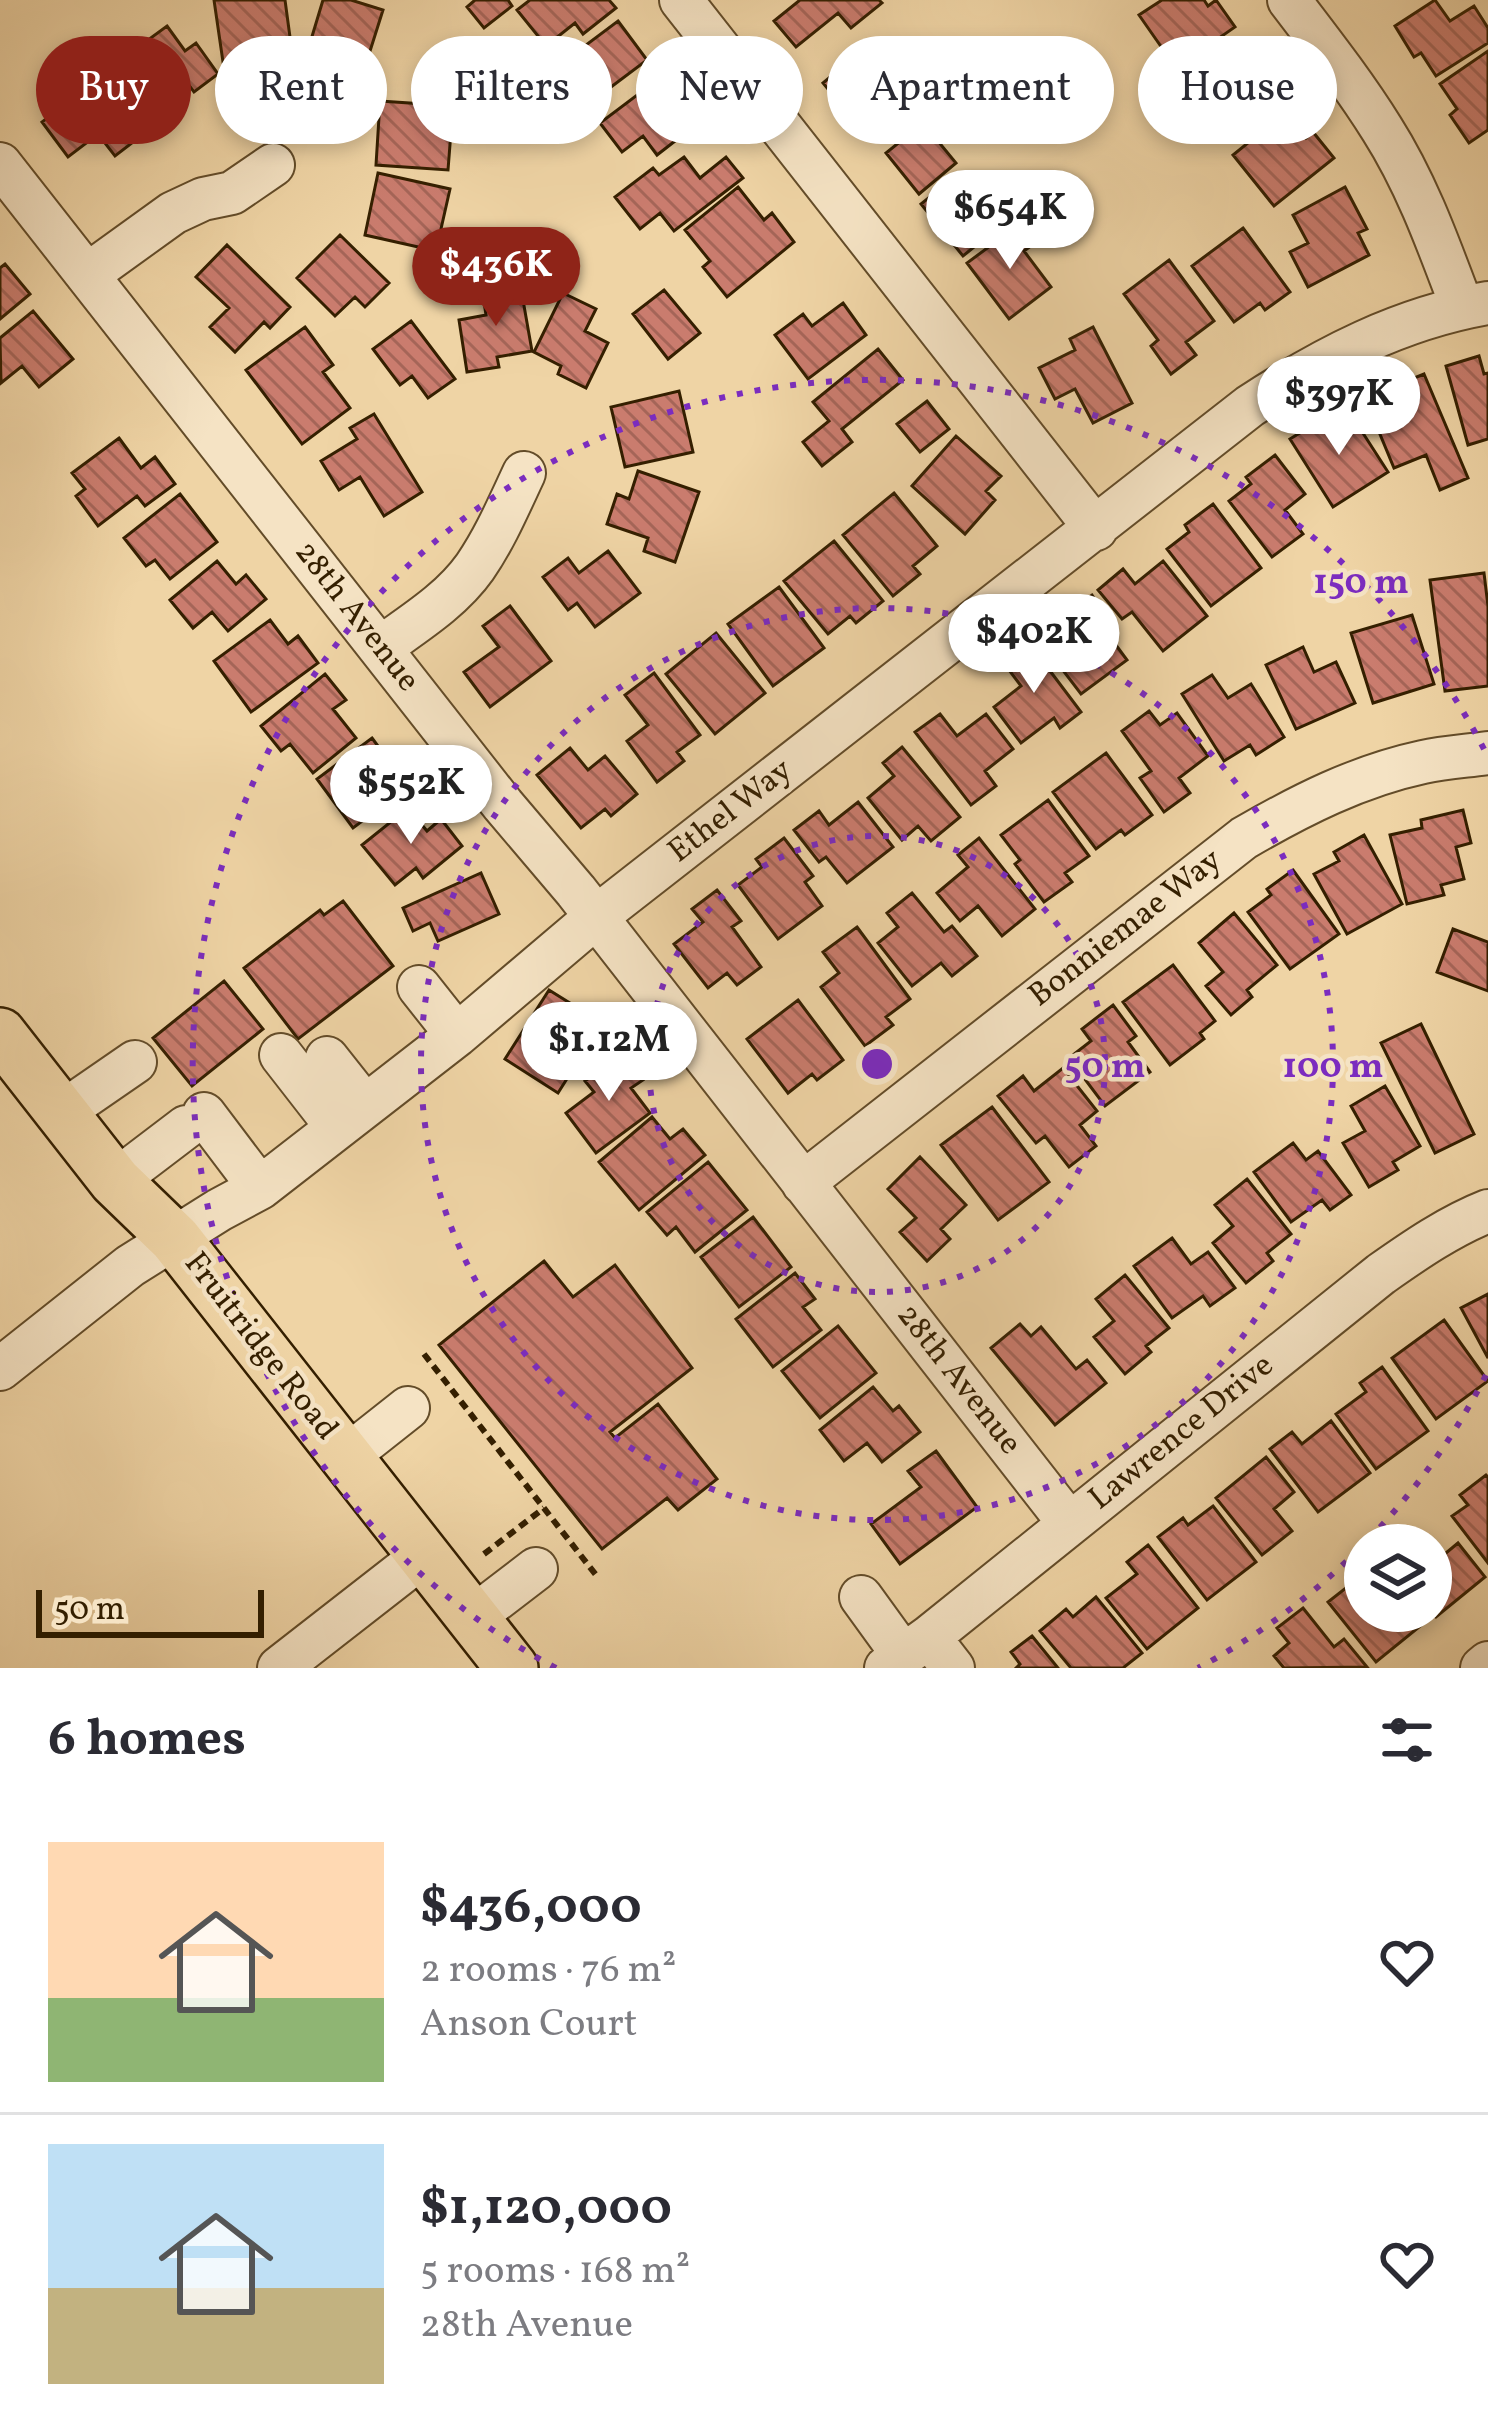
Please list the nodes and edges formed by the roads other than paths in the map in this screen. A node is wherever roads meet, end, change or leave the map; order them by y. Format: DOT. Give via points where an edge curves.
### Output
graph roads {
  1 [pos="680,0"];
  2 [pos="1289,0"];
  3 [pos="0,164"];
  4 [pos="273,165"];
  5 [pos="87,275"];
  6 [pos="1475,305"];
  7 [pos="524,473"];
  8 [pos="1096,529"];
  9 [pos="380,649"];
  10 [pos="1488,752"];
  11 [pos="596,917"];
  12 [pos="419,987"];
  13 [pos="0,1034"];
  14 [pos="457,1035"];
  15 [pos="281,1055"];
  16 [pos="327,1058"];
  17 [pos="135,1062"];
  18 [pos="62,1113"];
  19 [pos="351,1117"];
  20 [pos="115,1181"];
  21 [pos="803,1183"];
  22 [pos="260,1188"];
  23 [pos="1488,1211"];
  24 [pos="175,1240"];
  25 [pos="0,1369"];
  26 [pos="408,1408"];
  27 [pos="346,1457"];
  28 [pos="1069,1523"];
  29 [pos="424,1556"];
  30 [pos="536,1569"];
  31 [pos="861,1597"];
  32 [pos="472,1618"];
  33 [pos="918,1657"];
  34 [pos="279,1668"];
  35 [pos="512,1668"];
  1 -- 8 [label="street"];
  2 -- 6 [label="street" via="1384,132"];
  3 -- 5 [label="street, 28th Avenue"];
  4 -- 5 [label="street" via="232,193 172,212"];
  5 -- 9 [label="street, 28th Avenue"];
  6 -- 8 [label="street, Ethel Way" via="1404,325 1302,372"];
  7 -- 9 [label="street" via="473,570"];
  8 -- 11 [label="street, Ethel Way"];
  9 -- 11 [label="street, 28th Avenue"];
  10 -- 21 [label="street, Bonniemae Way" via="1360,780 1244,838"];
  11 -- 14 [label="street, Ethel Way"];
  11 -- 21 [label="street, 28th Avenue"];
  12 -- 14 [label="street"];
  13 -- 18 [label="main road, Fruitridge Road"];
  14 -- 19 [label="street, Ethel Way"];
  15 -- 19 [label="street"];
  16 -- 19 [label="street"];
  17 -- 18 [label="street"];
  18 -- 20 [label="main road, Fruitridge Road"];
  19 -- 22 [label="street, Ethel Way"];
  20 -- 22 [label="street" via="195,1121"];
  20 -- 24 [label="main road, Fruitridge Road"];
  21 -- 28 [label="street, 28th Avenue"];
  22 -- 24 [label="street, Ethel Way"];
  23 -- 28 [label="street, Lawrence Drive" via="1381,1274"];
  24 -- 25 [label="street, Ethel Way"];
  24 -- 27 [label="main road, Fruitridge Road"];
  26 -- 27 [label="street"];
  27 -- 29 [label="main road, Fruitridge Road"];
  28 -- 33 [label="street, Lawrence Drive"];
  29 -- 32 [label="main road, Fruitridge Road"];
  29 -- 34 [label="street"];
  30 -- 32 [label="street"];
  31 -- 33 [label="street"];
  32 -- 35 [label="main road, Fruitridge Road"];
}
